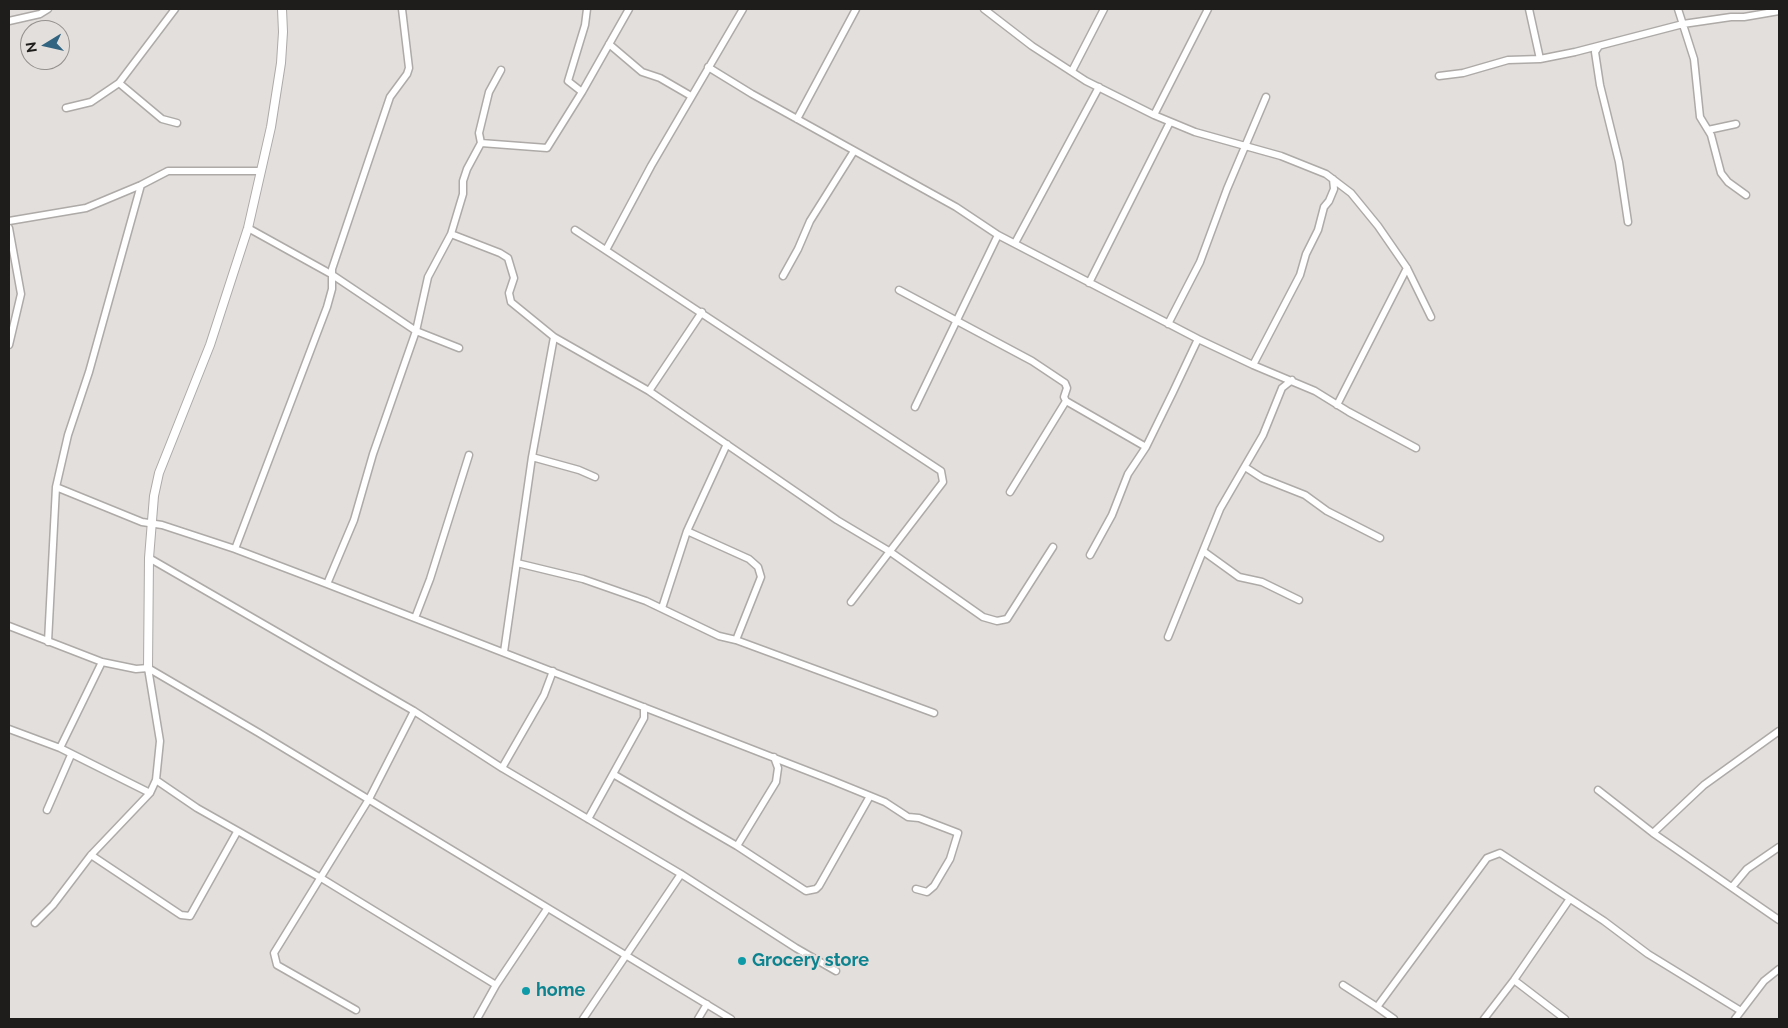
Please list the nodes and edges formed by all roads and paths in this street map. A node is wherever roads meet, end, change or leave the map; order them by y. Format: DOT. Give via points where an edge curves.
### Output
graph roads {
  1 [pos="48,9"];
  2 [pos="174,9"];
  3 [pos="282,9"];
  4 [pos="402,9"];
  5 [pos="587,9"];
  6 [pos="629,9"];
  7 [pos="742,9"];
  8 [pos="856,9"];
  9 [pos="1104,9"];
  10 [pos="1208,9"];
  11 [pos="1529,9"];
  12 [pos="1678,9"];
  13 [pos="989,10"];
  14 [pos="1779,11"];
  15 [pos="9,20"];
  16 [pos="1683,24"];
  17 [pos="609,44"];
  18 [pos="1598,46"];
  19 [pos="1540,59"];
  20 [pos="708,67"];
  21 [pos="501,70"];
  22 [pos="1072,71"];
  23 [pos="1439,76"];
  24 [pos="119,83"];
  25 [pos="1099,87"];
  26 [pos="582,92"];
  27 [pos="692,96"];
  28 [pos="1266,97"];
  29 [pos="66,108"];
  30 [pos="1154,115"];
  31 [pos="797,119"];
  32 [pos="1170,122"];
  33 [pos="177,123"];
  34 [pos="1736,124"];
  35 [pos="1708,130"];
  36 [pos="481,143"];
  37 [pos="1246,147"];
  38 [pos="854,151"];
  39 [pos="261,171"];
  40 [pos="1333,179"];
  41 [pos="141,185"];
  42 [pos="1746,195"];
  43 [pos="9,221"];
  44 [pos="1628,222"];
  45 [pos="9,228"];
  46 [pos="248,228"];
  47 [pos="574,230"];
  48 [pos="452,234"];
  49 [pos="998,235"];
  50 [pos="1015,243"];
  51 [pos="606,250"];
  52 [pos="1407,268"];
  53 [pos="331,274"];
  54 [pos="782,276"];
  55 [pos="1089,283"];
  56 [pos="899,290"];
  57 [pos="702,312"];
  58 [pos="1431,317"];
  59 [pos="958,322"];
  60 [pos="1168,324"];
  61 [pos="416,331"];
  62 [pos="554,337"];
  63 [pos="1198,339"];
  64 [pos="9,345"];
  65 [pos="459,348"];
  66 [pos="1253,365"];
  67 [pos="1278,374"];
  68 [pos="1292,380"];
  69 [pos="1282,388"];
  70 [pos="649,391"];
  71 [pos="1066,401"];
  72 [pos="1337,405"];
  73 [pos="915,407"];
  74 [pos="727,444"];
  75 [pos="1146,447"];
  76 [pos="1416,448"];
  77 [pos="468,455"];
  78 [pos="532,457"];
  79 [pos="1245,467"];
  80 [pos="595,477"];
  81 [pos="56,488"];
  82 [pos="1010,492"];
  83 [pos="151,524"];
  84 [pos="686,531"];
  85 [pos="1380,538"];
  86 [pos="1053,547"];
  87 [pos="235,549"];
  88 [pos="889,551"];
  89 [pos="1203,551"];
  90 [pos="1090,555"];
  91 [pos="149,558"];
  92 [pos="517,563"];
  93 [pos="327,584"];
  94 [pos="1299,600"];
  95 [pos="851,602"];
  96 [pos="662,608"];
  97 [pos="415,618"];
  98 [pos="9,626"];
  99 [pos="1168,638"];
  100 [pos="736,640"];
  101 [pos="48,642"];
  102 [pos="504,652"];
  103 [pos="102,662"];
  104 [pos="148,668"];
  105 [pos="553,671"];
  106 [pos="644,707"];
  107 [pos="414,711"];
  108 [pos="934,713"];
  109 [pos="9,729"];
  110 [pos="1779,731"];
  111 [pos="60,748"];
  112 [pos="71,755"];
  113 [pos="774,758"];
  114 [pos="502,768"];
  115 [pos="613,774"];
  116 [pos="156,780"];
  117 [pos="1598,790"];
  118 [pos="150,793"];
  119 [pos="870,796"];
  120 [pos="369,799"];
  121 [pos="47,810"];
  122 [pos="588,820"];
  123 [pos="237,832"];
  124 [pos="1653,833"];
  125 [pos="737,846"];
  126 [pos="1779,847"];
  127 [pos="91,855"];
  128 [pos="681,874"];
  129 [pos="321,878"];
  130 [pos="1732,887"];
  131 [pos="916,889"];
  132 [pos="1569,900"];
  133 [pos="547,909"];
  134 [pos="1779,920"];
  135 [pos="34,923"];
  136 [pos="626,954"];
  137 [pos="1779,969"];
  138 [pos="836,970"];
  139 [pos="1514,980"];
  140 [pos="496,985"];
  141 [pos="1343,985"];
  142 [pos="707,1004"];
  143 [pos="1377,1007"];
  144 [pos="356,1010"];
  145 [pos="1741,1012"];
  146 [pos="477,1019"];
  147 [pos="583,1019"];
  148 [pos="698,1019"];
  149 [pos="731,1019"];
  150 [pos="1394,1019"];
  151 [pos="1484,1019"];
  152 [pos="1565,1019"];
  153 [pos="1735,1019"];
  1 -- 15 [label="street" via="40,14"];
  2 -- 24 [label="street"];
  3 -- 39 [label="street" via="281,64"];
  4 -- 53 [label="street" via="408,68 390,98"];
  5 -- 26 [label="street" via="568,81"];
  6 -- 17 [label="street"];
  7 -- 20 [label="street"];
  8 -- 31 [label="street"];
  9 -- 22 [label="street"];
  10 -- 30 [label="street"];
  11 -- 19 [label="street"];
  12 -- 16 [label="street"];
  13 -- 22 [label="street" via="1032,46"];
  14 -- 16 [label="street"];
  16 -- 18 [label="street"];
  16 -- 35 [label="street" via="1694,59 1700,117"];
  17 -- 26 [label="street"];
  17 -- 27 [label="street" via="642,72"];
  18 -- 19 [label="street"];
  18 -- 44 [label="street" via="1595,52 1598,70 1619,162"];
  19 -- 23 [label="street" via="1508,60"];
  20 -- 27 [label="street"];
  20 -- 31 [label="street"];
  21 -- 36 [label="street" via="489,92 479,133"];
  22 -- 25 [label="street"];
  24 -- 29 [label="street" via="91,102"];
  24 -- 33 [label="street" via="162,119"];
  25 -- 30 [label="street"];
  25 -- 50 [label="street"];
  26 -- 36 [label="street" via="547,148"];
  27 -- 51 [label="street"];
  28 -- 37 [label="street"];
  30 -- 32 [label="street"];
  31 -- 38 [label="street"];
  32 -- 37 [label="street"];
  32 -- 55 [label="street"];
  34 -- 35 [label="street"];
  35 -- 42 [label="street" via="1721,173"];
  36 -- 48 [label="street" via="467,168"];
  37 -- 40 [label="street" via="1315,168"];
  37 -- 60 [label="street" via="1190,286"];
  38 -- 49 [label="street" via="956,207"];
  38 -- 54 [label="street" via="810,221"];
  39 -- 41 [label="street" via="168,171"];
  39 -- 46 [label="street"];
  40 -- 52 [label="street" via="1351,193"];
  40 -- 66 [label="street" via="1334,189 1324,207 1300,275"];
  41 -- 43 [label="street" via="86,208"];
  41 -- 81 [label="street" via="68,435"];
  45 -- 64 [label="street" via="22,294"];
  46 -- 53 [label="street"];
  46 -- 83 [label="street" via="210,344 159,473"];
  47 -- 51 [label="street"];
  48 -- 61 [label="street" via="428,277"];
  48 -- 62 [label="street" via="508,258 514,278 509,293 511,302"];
  49 -- 50 [label="street"];
  49 -- 59 [label="street"];
  50 -- 55 [label="street"];
  51 -- 57 [label="street"];
  52 -- 58 [label="street"];
  52 -- 72 [label="street"];
  53 -- 61 [label="street"];
  53 -- 87 [label="street" via="332,289 327,307"];
  55 -- 60 [label="street"];
  56 -- 59 [label="street"];
  57 -- 70 [label="street"];
  57 -- 88 [label="street" via="942,471 943,482"];
  59 -- 71 [label="street" via="1032,361 1065,383"];
  59 -- 73 [label="street"];
  60 -- 63 [label="street"];
  61 -- 65 [label="street"];
  61 -- 93 [label="street" via="373,454 354,520"];
  62 -- 70 [label="street"];
  62 -- 78 [label="street"];
  63 -- 66 [label="street"];
  63 -- 75 [label="street"];
  66 -- 67 [label="street"];
  67 -- 68 [label="street"];
  67 -- 69 [label="street"];
  68 -- 69 [label="street"];
  68 -- 72 [label="street"];
  69 -- 79 [label="street" via="1263,435"];
  70 -- 74 [label="street"];
  71 -- 75 [label="street"];
  71 -- 82 [label="street"];
  72 -- 76 [label="street"];
  74 -- 84 [label="street"];
  74 -- 88 [label="street"];
  75 -- 90 [label="street" via="1128,474 1112,514"];
  77 -- 97 [label="street"];
  78 -- 80 [label="street"];
  78 -- 92 [label="street"];
  79 -- 85 [label="street" via="1262,478 1305,495 1327,511"];
  79 -- 89 [label="street" via="1220,509"];
  81 -- 83 [label="street"];
  81 -- 101 [label="street"];
  83 -- 87 [label="street"];
  83 -- 91 [label="street"];
  84 -- 96 [label="street"];
  84 -- 100 [label="street" via="749,559 758,567 760,577"];
  86 -- 88 [label="street" via="1007,620 1003,621 983,617"];
  87 -- 93 [label="street"];
  88 -- 95 [label="street"];
  89 -- 94 [label="street" via="1239,577 1262,582"];
  89 -- 99 [label="street"];
  91 -- 104 [label="street"];
  91 -- 107 [label="street"];
  92 -- 96 [label="street" via="583,579"];
  92 -- 102 [label="street"];
  93 -- 97 [label="street"];
  96 -- 100 [label="street" via="719,636"];
  97 -- 102 [label="street"];
  98 -- 101 [label="street"];
  100 -- 108 [label="street"];
  101 -- 103 [label="street"];
  102 -- 105 [label="street"];
  103 -- 104 [label="street"];
  103 -- 111 [label="street"];
  104 -- 116 [label="street" via="160,741"];
  104 -- 120 [label="street"];
  105 -- 106 [label="street"];
  105 -- 114 [label="street" via="544,695"];
  106 -- 113 [label="street"];
  106 -- 115 [label="street" via="644,718"];
  107 -- 114 [label="street"];
  107 -- 120 [label="street"];
  109 -- 111 [label="street"];
  110 -- 124 [label="street" via="1704,785"];
  111 -- 112 [label="street"];
  112 -- 118 [label="street"];
  112 -- 121 [label="street"];
  113 -- 119 [label="street"];
  113 -- 125 [label="street" via="778,768 776,782"];
  114 -- 122 [label="street"];
  115 -- 122 [label="street"];
  115 -- 125 [label="street"];
  116 -- 118 [label="street"];
  116 -- 123 [label="street"];
  117 -- 124 [label="street"];
  118 -- 127 [label="street"];
  119 -- 125 [label="street" via="816,889 806,891"];
  119 -- 131 [label="street" via="908,818 919,818 958,833 947,866 934,886 928,892"];
  120 -- 129 [label="street"];
  120 -- 133 [label="street"];
  122 -- 128 [label="street"];
  123 -- 127 [label="street" via="190,916 182,915"];
  123 -- 129 [label="street"];
  124 -- 130 [label="street"];
  126 -- 130 [label="street" via="1747,869"];
  127 -- 135 [label="street" via="53,905"];
  128 -- 136 [label="street"];
  128 -- 138 [label="street"];
  129 -- 140 [label="street"];
  129 -- 144 [label="street" via="276,948 274,958 277,965"];
  130 -- 134 [label="street"];
  132 -- 139 [label="street"];
  132 -- 143 [label="street" via="1500,853 1487,858"];
  132 -- 145 [label="street"];
  133 -- 136 [label="street"];
  133 -- 140 [label="street"];
  136 -- 142 [label="street"];
  136 -- 147 [label="street"];
  137 -- 145 [label="street" via="1764,981"];
  139 -- 151 [label="street"];
  139 -- 152 [label="street"];
  140 -- 146 [label="street"];
  141 -- 143 [label="street"];
  142 -- 148 [label="street"];
  142 -- 149 [label="street"];
  143 -- 150 [label="street"];
  145 -- 153 [label="street"];
}
